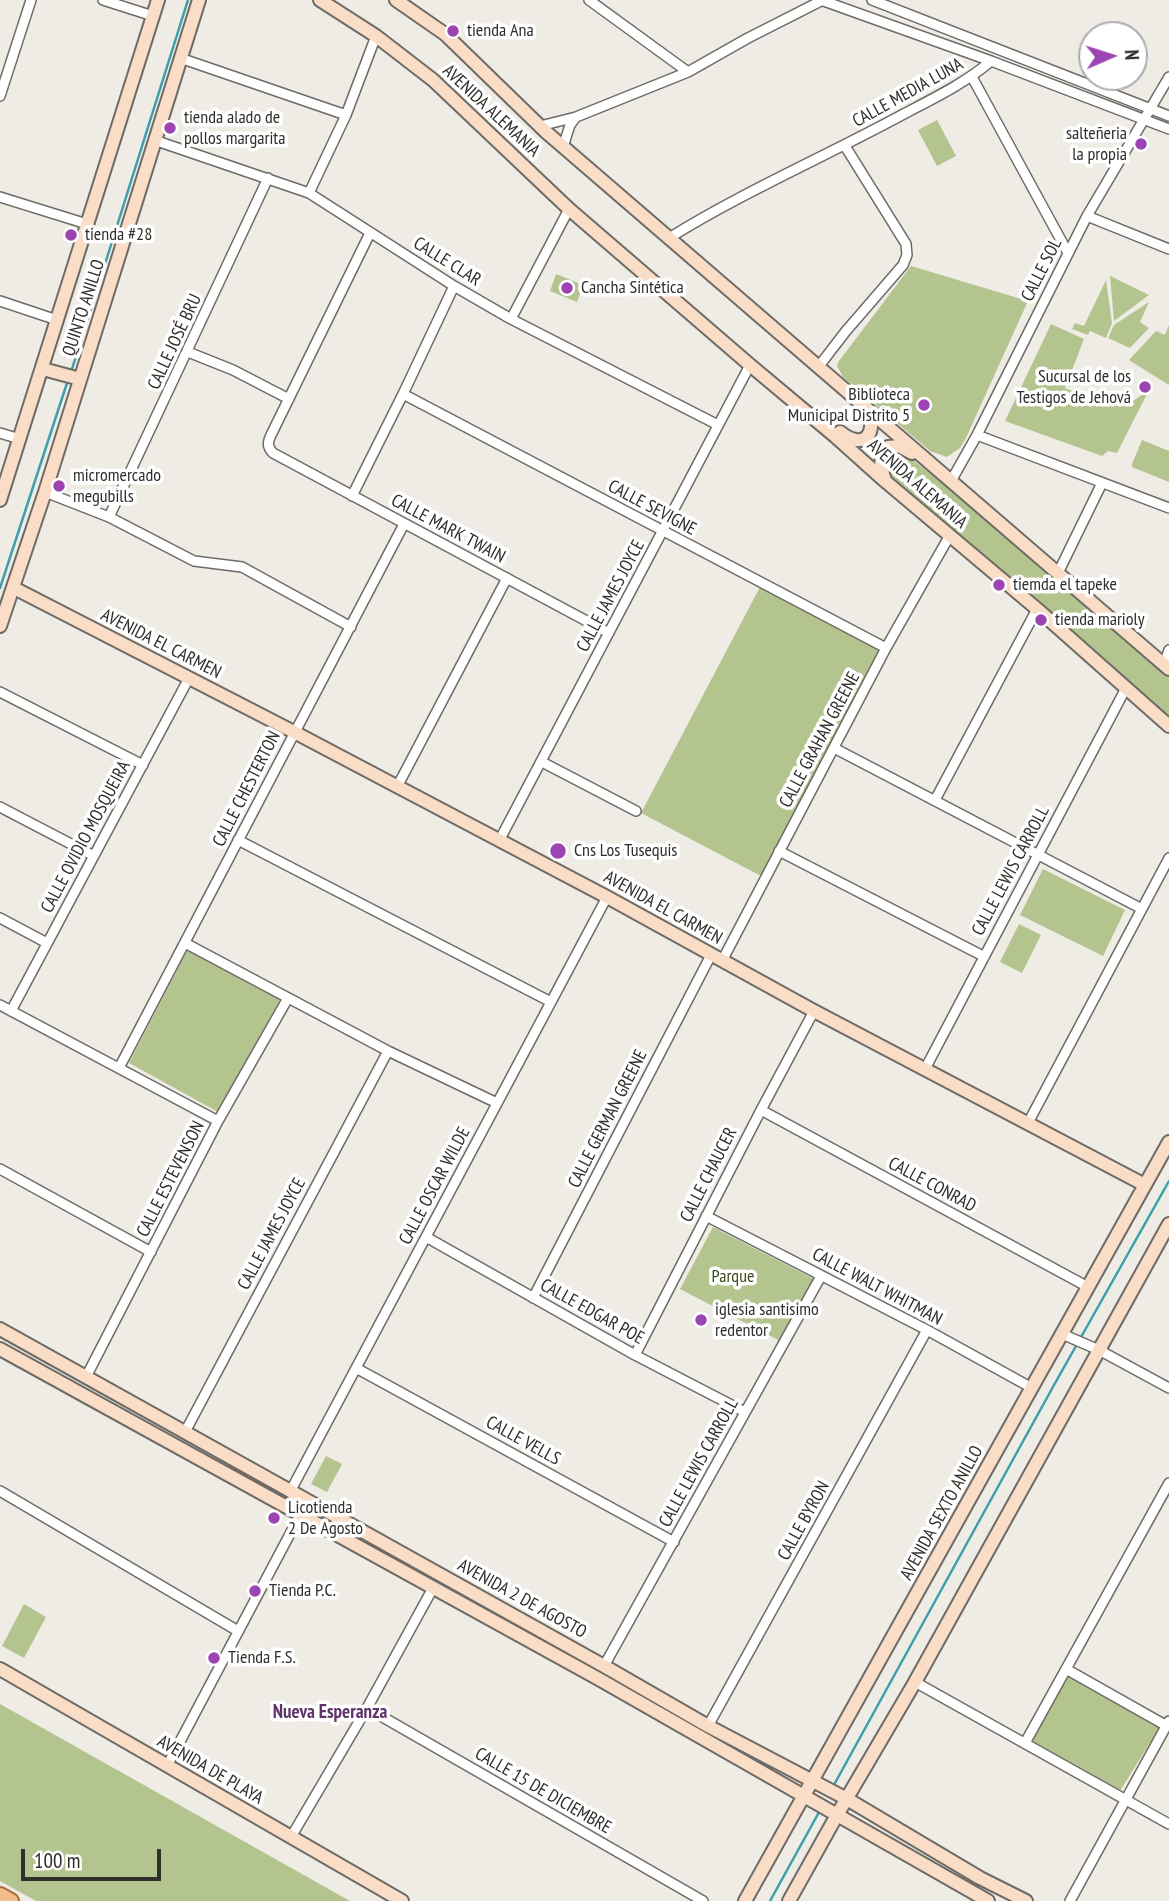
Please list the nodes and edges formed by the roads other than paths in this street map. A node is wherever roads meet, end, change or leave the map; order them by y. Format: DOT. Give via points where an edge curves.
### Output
graph roads {
  1 [pos="31,0"];
  2 [pos="103,0"];
  3 [pos="158,0"];
  4 [pos="199,0"];
  5 [pos="320,0"];
  6 [pos="396,0"];
  7 [pos="589,0"];
  8 [pos="822,0"];
  9 [pos="872,0"];
  10 [pos="153,16"];
  11 [pos="376,36"];
  12 [pos="180,58"];
  13 [pos="991,61"];
  14 [pos="688,72"];
  15 [pos="972,77"];
  16 [pos="1169,77"];
  17 [pos="0,96"];
  18 [pos="1150,108"];
  19 [pos="346,115"];
  20 [pos="1169,116"];
  21 [pos="576,117"];
  22 [pos="1144,119"];
  23 [pos="540,126"];
  24 [pos="1169,129"];
  25 [pos="154,140"];
  26 [pos="845,146"];
  27 [pos="564,147"];
  28 [pos="268,178"];
  29 [pos="309,193"];
  30 [pos="0,197"];
  31 [pos="569,209"];
  32 [pos="1087,216"];
  33 [pos="87,224"];
  34 [pos="370,233"];
  35 [pos="669,238"];
  36 [pos="1169,249"];
  37 [pos="1068,253"];
  38 [pos="454,286"];
  39 [pos="0,301"];
  40 [pos="511,319"];
  41 [pos="57,320"];
  42 [pos="188,352"];
  43 [pos="750,365"];
  44 [pos="820,366"];
  45 [pos="43,369"];
  46 [pos="80,379"];
  47 [pos="403,394"];
  48 [pos="790,398"];
  49 [pos="289,399"];
  50 [pos="867,408"];
  51 [pos="718,425"];
  52 [pos="0,433"];
  53 [pos="977,435"];
  54 [pos="20,439"];
  55 [pos="936,468"];
  56 [pos="885,481"];
  57 [pos="951,481"];
  58 [pos="1102,483"];
  59 [pos="46,492"];
  60 [pos="352,496"];
  61 [pos="0,500"];
  62 [pos="1169,508"];
  63 [pos="109,517"];
  64 [pos="404,524"];
  65 [pos="662,532"];
  66 [pos="950,536"];
  67 [pos="1058,573"];
  68 [pos="507,578"];
  69 [pos="14,588"];
  70 [pos="1037,609"];
  71 [pos="0,626"];
  72 [pos="351,627"];
  73 [pos="609,632"];
  74 [pos="886,648"];
  75 [pos="1169,650"];
  76 [pos="1166,666"];
  77 [pos="189,678"];
  78 [pos="1126,688"];
  79 [pos="0,692"];
  80 [pos="1169,726"];
  81 [pos="294,732"];
  82 [pos="834,748"];
  83 [pos="542,762"];
  84 [pos="143,765"];
  85 [pos="397,788"];
  86 [pos="936,800"];
  87 [pos="0,807"];
  88 [pos="636,811"];
  89 [pos="238,840"];
  90 [pos="499,841"];
  91 [pos="779,850"];
  92 [pos="1038,853"];
  93 [pos="94,856"];
  94 [pos="1169,859"];
  95 [pos="607,897"];
  96 [pos="1142,909"];
  97 [pos="0,918"];
  98 [pos="47,943"];
  99 [pos="185,943"];
  100 [pos="983,956"];
  101 [pos="716,958"];
  102 [pos="288,998"];
  103 [pos="551,1002"];
  104 [pos="0,1005"];
  105 [pos="11,1011"];
  106 [pos="814,1011"];
  107 [pos="388,1051"];
  108 [pos="119,1068"];
  109 [pos="925,1069"];
  110 [pos="497,1102"];
  111 [pos="761,1111"];
  112 [pos="218,1121"];
  113 [pos="1028,1123"];
  114 [pos="1169,1142"];
  115 [pos="0,1169"];
  116 [pos="1145,1185"];
  117 [pos="706,1216"];
  118 [pos="1169,1224"];
  119 [pos="426,1237"];
  120 [pos="151,1252"];
  121 [pos="821,1276"];
  122 [pos="1088,1287"];
  123 [pos="533,1298"];
  124 [pos="0,1329"];
  125 [pos="927,1331"];
  126 [pos="1067,1336"];
  127 [pos="1093,1348"];
  128 [pos="0,1349"];
  129 [pos="635,1355"];
  130 [pos="356,1368"];
  131 [pos="86,1377"];
  132 [pos="1032,1388"];
  133 [pos="1169,1388"];
  134 [pos="745,1412"];
  135 [pos="185,1432"];
  136 [pos="236,1462"];
  137 [pos="230,1475"];
  138 [pos="1169,1483"];
  139 [pos="291,1490"];
  140 [pos="0,1491"];
  141 [pos="300,1515"];
  142 [pos="674,1542"];
  143 [pos="433,1588"];
  144 [pos="237,1632"];
  145 [pos="604,1666"];
  146 [pos="0,1669"];
  147 [pos="1066,1669"];
  148 [pos="915,1682"];
  149 [pos="367,1708"];
  150 [pos="1168,1723"];
  151 [pos="708,1726"];
  152 [pos="728,1736"];
  153 [pos="1026,1743"];
  154 [pos="722,1749"];
  155 [pos="167,1766"];
  156 [pos="812,1780"];
  157 [pos="803,1796"];
  158 [pos="846,1799"];
  159 [pos="1125,1799"];
  160 [pos="837,1815"];
  161 [pos="1169,1824"];
  162 [pos="291,1837"];
  163 [pos="944,1857"];
  164 [pos="935,1872"];
  165 [pos="0,1895"];
  166 [pos="10,1901"];
  167 [pos="402,1901"];
  168 [pos="703,1901"];
  169 [pos="745,1901"];
  170 [pos="789,1901"];
  171 [pos="988,1901"];
  172 [pos="1026,1901"];
  173 [pos="1070,1901"];
  1 -- 17 [label="street"];
  2 -- 10 [label="street"];
  3 -- 10 [label="main road, QUINTO ANILLO"];
  4 -- 12 [label="main road, QUINTO ANILLO"];
  5 -- 11 [label="main road, AVENIDA ALEMANIA"];
  6 -- 23 [label="main road, AVENIDA ALEMANIA" via="445,34"];
  7 -- 14 [label="street"];
  8 -- 13 [label="street"];
  8 -- 14 [label="street"];
  9 -- 18 [label="street"];
  10 -- 33 [label="main road, QUINTO ANILLO"];
  11 -- 19 [label="street"];
  11 -- 31 [label="main road, AVENIDA ALEMANIA" via="433,80"];
  12 -- 19 [label="street"];
  12 -- 25 [label="main road, QUINTO ANILLO"];
  13 -- 15 [label="street, CALLE MEDIA LUNA"];
  13 -- 22 [label="street"];
  14 -- 21 [label="street"];
  15 -- 26 [label="street, CALLE MEDIA LUNA"];
  15 -- 37 [label="street"];
  16 -- 18 [label="street, CALLE SOL"];
  18 -- 20 [label="street"];
  18 -- 22 [label="street, CALLE SOL"];
  19 -- 29 [label="street"];
  21 -- 23 [label="street"];
  21 -- 27 [label="street"];
  22 -- 24 [label="street"];
  22 -- 32 [label="street, CALLE SOL"];
  23 -- 27 [label="main road, AVENIDA ALEMANIA"];
  25 -- 28 [label="street, CALLE CLAR"];
  25 -- 46 [label="main road, QUINTO ANILLO"];
  26 -- 35 [label="street, CALLE MEDIA LUNA" via="715,210"];
  26 -- 44 [label="street" via="906,244 907,255"];
  27 -- 35 [label="main road, AVENIDA ALEMANIA"];
  28 -- 29 [label="street, CALLE CLAR"];
  28 -- 42 [label="street, CALLE JOSÉ BRU"];
  29 -- 34 [label="street, CALLE CLAR"];
  30 -- 33 [label="street"];
  31 -- 40 [label="street"];
  31 -- 43 [label="main road, AVENIDA ALEMANIA"];
  32 -- 36 [label="street"];
  32 -- 37 [label="street, CALLE SOL"];
  33 -- 41 [label="main road, QUINTO ANILLO"];
  34 -- 38 [label="street, CALLE CLAR"];
  34 -- 49 [label="street"];
  35 -- 44 [label="main road, AVENIDA ALEMANIA"];
  37 -- 53 [label="street, CALLE SOL"];
  38 -- 40 [label="street, CALLE CLAR"];
  38 -- 47 [label="street"];
  39 -- 41 [label="street"];
  40 -- 51 [label="street, CALLE CLAR"];
  41 -- 45 [label="main road, QUINTO ANILLO"];
  42 -- 49 [label="street"];
  42 -- 63 [label="street, CALLE JOSÉ BRU"];
  43 -- 48 [label="main road, AVENIDA ALEMANIA"];
  43 -- 51 [label="street, CALLE JAMES JOYCE"];
  44 -- 50 [label="main road, AVENIDA ALEMANIA"];
  45 -- 46 [label="main road"];
  45 -- 54 [label="main road, QUINTO ANILLO"];
  46 -- 59 [label="main road, QUINTO ANILLO"];
  47 -- 60 [label="street"];
  47 -- 65 [label="street, CALLE SEVIGNE"];
  48 -- 50 [label="main road" via="851,440 869,434 872,423"];
  48 -- 56 [label="main road, AVENIDA ALEMANIA"];
  49 -- 60 [label="street, CALLE MARK TWAIN" via="269,449"];
  50 -- 55 [label="main road, AVENIDA ALEMANIA"];
  51 -- 65 [label="street, CALLE JAMES JOYCE"];
  52 -- 54 [label="street"];
  53 -- 57 [label="street, CALLE SOL"];
  53 -- 58 [label="street"];
  54 -- 61 [label="main road, QUINTO ANILLO"];
  55 -- 56 [label="main road" via="904,447 888,447 880,461"];
  55 -- 57 [label="main road, AVENIDA ALEMANIA"];
  56 -- 66 [label="main road, AVENIDA ALEMANIA"];
  57 -- 67 [label="main road, AVENIDA ALEMANIA"];
  58 -- 62 [label="street"];
  58 -- 67 [label="street"];
  59 -- 63 [label="street"];
  59 -- 69 [label="main road, QUINTO ANILLO"];
  60 -- 64 [label="street, CALLE MARK TWAIN"];
  63 -- 72 [label="street" via="194,561 242,567"];
  64 -- 68 [label="street, CALLE MARK TWAIN"];
  64 -- 72 [label="street, CALLE CHESTERTON"];
  65 -- 73 [label="street, CALLE JAMES JOYCE"];
  65 -- 74 [label="street, CALLE SEVIGNE"];
  66 -- 70 [label="main road, AVENIDA ALEMANIA"];
  66 -- 74 [label="street, CALLE GRAHAN GREENE"];
  67 -- 76 [label="main road, AVENIDA ALEMANIA"];
  68 -- 73 [label="street, CALLE MARK TWAIN"];
  68 -- 85 [label="street"];
  69 -- 71 [label="main road, QUINTO ANILLO"];
  69 -- 77 [label="main road, AVENIDA EL CARMEN"];
  70 -- 78 [label="main road, AVENIDA ALEMANIA"];
  70 -- 86 [label="street"];
  72 -- 81 [label="street, CALLE CHESTERTON"];
  73 -- 83 [label="street, CALLE JAMES JOYCE"];
  74 -- 82 [label="street, CALLE GRAHAN GREENE"];
  75 -- 76 [label="street"];
  77 -- 81 [label="main road, AVENIDA EL CARMEN"];
  77 -- 84 [label="street, CALLE OVIDIO MOSQUEIRA"];
  78 -- 80 [label="main road, AVENIDA ALEMANIA"];
  78 -- 92 [label="street, CALLE LEWIS CARROLL"];
  79 -- 84 [label="street"];
  81 -- 85 [label="main road, AVENIDA EL CARMEN"];
  81 -- 89 [label="street, CALLE CHESTERTON"];
  82 -- 86 [label="street"];
  82 -- 91 [label="street, CALLE GRAHAN GREENE"];
  83 -- 88 [label="street"];
  83 -- 90 [label="street, CALLE JAMES JOYCE"];
  84 -- 93 [label="street, CALLE OVIDIO MOSQUEIRA"];
  85 -- 90 [label="main road, AVENIDA EL CARMEN"];
  86 -- 92 [label="street"];
  87 -- 93 [label="street"];
  89 -- 99 [label="street, CALLE CHESTERTON"];
  89 -- 103 [label="street"];
  90 -- 95 [label="main road, AVENIDA EL CARMEN"];
  91 -- 100 [label="street"];
  91 -- 101 [label="street, CALLE GRAHAN GREENE"];
  92 -- 96 [label="street"];
  92 -- 100 [label="street, CALLE LEWIS CARROLL"];
  93 -- 98 [label="street, CALLE OVIDIO MOSQUEIRA"];
  94 -- 96 [label="street"];
  95 -- 101 [label="main road, AVENIDA EL CARMEN"];
  95 -- 103 [label="street, CALLE OSCAR WILDE"];
  96 -- 113 [label="street"];
  97 -- 98 [label="street"];
  98 -- 105 [label="street, CALLE OVIDIO MOSQUEIRA"];
  99 -- 102 [label="street"];
  99 -- 108 [label="street, CALLE CHESTERTON"];
  100 -- 109 [label="street, CALLE LEWIS CARROLL"];
  101 -- 106 [label="main road, AVENIDA EL CARMEN"];
  101 -- 123 [label="street, CALLE GERMAN GREENE"];
  102 -- 107 [label="street"];
  102 -- 112 [label="street, CALLE ESTEVENSON"];
  103 -- 110 [label="street, CALLE OSCAR WILDE"];
  104 -- 105 [label="street"];
  105 -- 108 [label="street"];
  106 -- 109 [label="main road, AVENIDA EL CARMEN"];
  106 -- 111 [label="street, CALLE CHAUCER"];
  107 -- 110 [label="street"];
  107 -- 135 [label="street, CALLE JAMES JOYCE"];
  108 -- 112 [label="street"];
  109 -- 113 [label="main road, AVENIDA EL CARMEN"];
  110 -- 119 [label="street, CALLE OSCAR WILDE"];
  111 -- 117 [label="street, CALLE CHAUCER"];
  111 -- 122 [label="street, CALLE CONRAD"];
  112 -- 120 [label="street, CALLE ESTEVENSON"];
  113 -- 116 [label="main road, AVENIDA EL CARMEN"];
  114 -- 116 [label="main road, AVENIDA SEXTO ANILLO"];
  115 -- 120 [label="street"];
  116 -- 122 [label="main road, AVENIDA SEXTO ANILLO"];
  117 -- 121 [label="street, CALLE WALT WHITMAN"];
  117 -- 129 [label="street, CALLE CHAUCER"];
  118 -- 127 [label="main road"];
  119 -- 123 [label="street, CALLE EDGAR POE"];
  119 -- 130 [label="street, CALLE OSCAR WILDE"];
  120 -- 131 [label="street, CALLE ESTEVENSON"];
  121 -- 125 [label="street, CALLE WALT WHITMAN"];
  121 -- 134 [label="street, CALLE LEWIS CARROLL"];
  122 -- 126 [label="main road, AVENIDA SEXTO ANILLO"];
  123 -- 129 [label="street, CALLE EDGAR POE"];
  124 -- 131 [label="main road, AVENIDA 2 DE AGOSTO"];
  125 -- 132 [label="street, CALLE WALT WHITMAN"];
  125 -- 151 [label="street, CALLE BYRON"];
  126 -- 127 [label="street"];
  126 -- 132 [label="main road, AVENIDA SEXTO ANILLO"];
  127 -- 133 [label="street"];
  127 -- 148 [label="main road"];
  128 -- 137 [label="main road, AVENIDA 2 DE AGOSTO"];
  129 -- 134 [label="street, CALLE EDGAR POE"];
  130 -- 139 [label="street, CALLE OSCAR WILDE"];
  130 -- 142 [label="street, CALLE VELLS"];
  131 -- 135 [label="main road, AVENIDA 2 DE AGOSTO"];
  132 -- 156 [label="main road, AVENIDA SEXTO ANILLO"];
  134 -- 142 [label="street, CALLE LEWIS CARROLL"];
  135 -- 136 [label="main road, AVENIDA 2 DE AGOSTO"];
  136 -- 137 [label="main road"];
  136 -- 139 [label="main road, AVENIDA 2 DE AGOSTO"];
  137 -- 141 [label="main road, AVENIDA 2 DE AGOSTO"];
  138 -- 147 [label="street"];
  139 -- 145 [label="main road, AVENIDA 2 DE AGOSTO"];
  140 -- 144 [label="street"];
  141 -- 143 [label="main road, AVENIDA 2 DE AGOSTO"];
  141 -- 144 [label="street"];
  142 -- 145 [label="street, CALLE LEWIS CARROLL"];
  143 -- 149 [label="street"];
  143 -- 154 [label="main road, AVENIDA 2 DE AGOSTO"];
  144 -- 155 [label="street"];
  145 -- 151 [label="main road, AVENIDA 2 DE AGOSTO"];
  146 -- 155 [label="main road, AVENIDA DE PLAYA"];
  147 -- 150 [label="street"];
  147 -- 153 [label="street"];
  148 -- 153 [label="street"];
  148 -- 158 [label="main road"];
  149 -- 162 [label="street"];
  149 -- 168 [label="street, CALLE 15 DE DICIEMBRE"];
  150 -- 159 [label="street"];
  151 -- 152 [label="main road, AVENIDA 2 DE AGOSTO"];
  152 -- 154 [label="main road"];
  152 -- 156 [label="main road, AVENIDA 2 DE AGOSTO"];
  153 -- 159 [label="street"];
  154 -- 157 [label="main road, AVENIDA 2 DE AGOSTO"];
  155 -- 162 [label="main road, AVENIDA DE PLAYA"];
  156 -- 157 [label="main road, AVENIDA SEXTO ANILLO"];
  156 -- 158 [label="main road, AVENIDA 2 DE AGOSTO"];
  157 -- 160 [label="main road, AVENIDA 2 DE AGOSTO"];
  157 -- 169 [label="main road, AVENIDA SEXTO ANILLO"];
  158 -- 160 [label="main road"];
  158 -- 163 [label="main road, AVENIDA 2 DE AGOSTO"];
  159 -- 161 [label="street"];
  159 -- 173 [label="street"];
  160 -- 164 [label="main road, AVENIDA 2 DE AGOSTO"];
  160 -- 170 [label="main road"];
  162 -- 167 [label="main road, AVENIDA DE PLAYA"];
  163 -- 164 [label="main road"];
  163 -- 172 [label="main road, AVENIDA 2 DE AGOSTO"];
  164 -- 171 [label="main road, AVENIDA 2 DE AGOSTO"];
  165 -- 166 [label="main road"];
}
